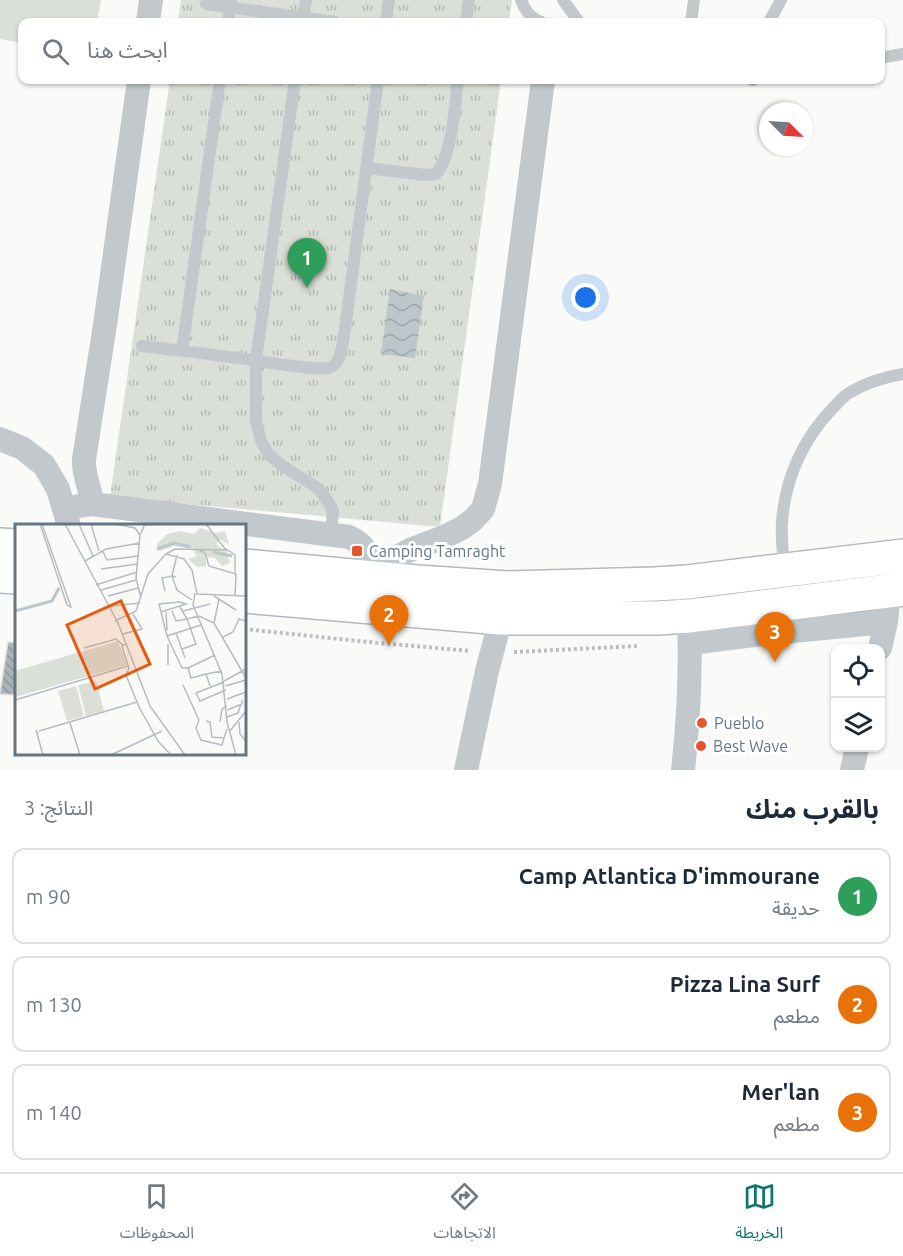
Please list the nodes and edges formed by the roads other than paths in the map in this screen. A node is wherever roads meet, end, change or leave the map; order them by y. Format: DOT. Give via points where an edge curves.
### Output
graph roads {
  1 [pos="151,0"];
  2 [pos="306,0"];
  3 [pos="390,0"];
  4 [pos="469,0"];
  5 [pos="521,0"];
  6 [pos="563,0"];
  7 [pos="694,0"];
  8 [pos="781,0"];
  9 [pos="206,4"];
  10 [pos="230,4"];
  11 [pos="149,18"];
  12 [pos="294,18"];
  13 [pos="303,18"];
  14 [pos="387,18"];
  15 [pos="467,18"];
  16 [pos="533,18"];
  17 [pos="576,18"];
  18 [pos="692,18"];
  19 [pos="771,18"];
  20 [pos="903,54"];
  21 [pos="885,57"];
  22 [pos="139,84"];
  23 [pos="219,84"];
  24 [pos="294,84"];
  25 [pos="377,84"];
  26 [pos="457,84"];
  27 [pos="543,84"];
  28 [pos="366,168"];
  29 [pos="142,346"];
  30 [pos="182,351"];
  31 [pos="256,360"];
  32 [pos="903,374"];
  33 [pos="0,439"];
  34 [pos="92,504"];
  35 [pos="67,518"];
  36 [pos="331,535"];
  37 [pos="0,545"];
  38 [pos="15,546"];
  39 [pos="903,556"];
  40 [pos="246,566"];
  41 [pos="784,570"];
  42 [pos="0,576"];
  43 [pos="15,577"];
  44 [pos="687,582"];
  45 [pos="368,583"];
  46 [pos="246,596"];
  47 [pos="893,601"];
  48 [pos="501,618"];
  49 [pos="690,630"];
  50 [pos="881,644"];
  51 [pos="855,752"];
  52 [pos="466,770"];
  53 [pos="683,770"];
  54 [pos="852,770"];
  1 -- 11 [label="street"];
  2 -- 13 [label="lane"];
  3 -- 14 [label="lane"];
  4 -- 15 [label="lane"];
  5 -- 16 [label="lane"];
  6 -- 17 [label="lane"];
  7 -- 18 [label="lane"];
  8 -- 19 [label="lane"];
  9 -- 10 [label="lane"];
  10 -- 12 [label="lane"];
  20 -- 21 [label="lane"];
  22 -- 34 [label="street" via="84,459"];
  23 -- 30 [label="lane"];
  24 -- 31 [label="lane"];
  25 -- 28 [label="lane"];
  26 -- 28 [label="lane" via="447,154 436,174"];
  27 -- 45 [label="street" via="490,484 483,509 462,528 394,558"];
  28 -- 31 [label="lane" via="338,358 330,368 323,369"];
  29 -- 30 [label="lane"];
  30 -- 31 [label="lane"];
  31 -- 36 [label="lane" via="256,422 261,441 282,466 319,489 333,511"];
  32 -- 41 [label="lane" via="849,392 808,438 786,491 782,524"];
  33 -- 35 [label="street" via="22,448 44,465 58,489"];
  34 -- 35 [label="street" via="79,506"];
  34 -- 36 [label="street"];
  36 -- 45 [label="street" via="349,537 365,548"];
  37 -- 38 [label="highway"];
  39 -- 41 [label="highway"];
  40 -- 45 [label="highway"];
  41 -- 44 [label="highway"];
  42 -- 43 [label="highway"];
  44 -- 45 [label="highway" via="508,588"];
  44 -- 49 [label="street"];
  45 -- 46 [label="highway"];
  45 -- 48 [label="highway"];
  47 -- 49 [label="highway"];
  47 -- 50 [label="street"];
  48 -- 49 [label="highway" via="657,618"];
  48 -- 52 [label="street"];
  49 -- 53 [label="street"];
  51 -- 54 [label="street"];
}
